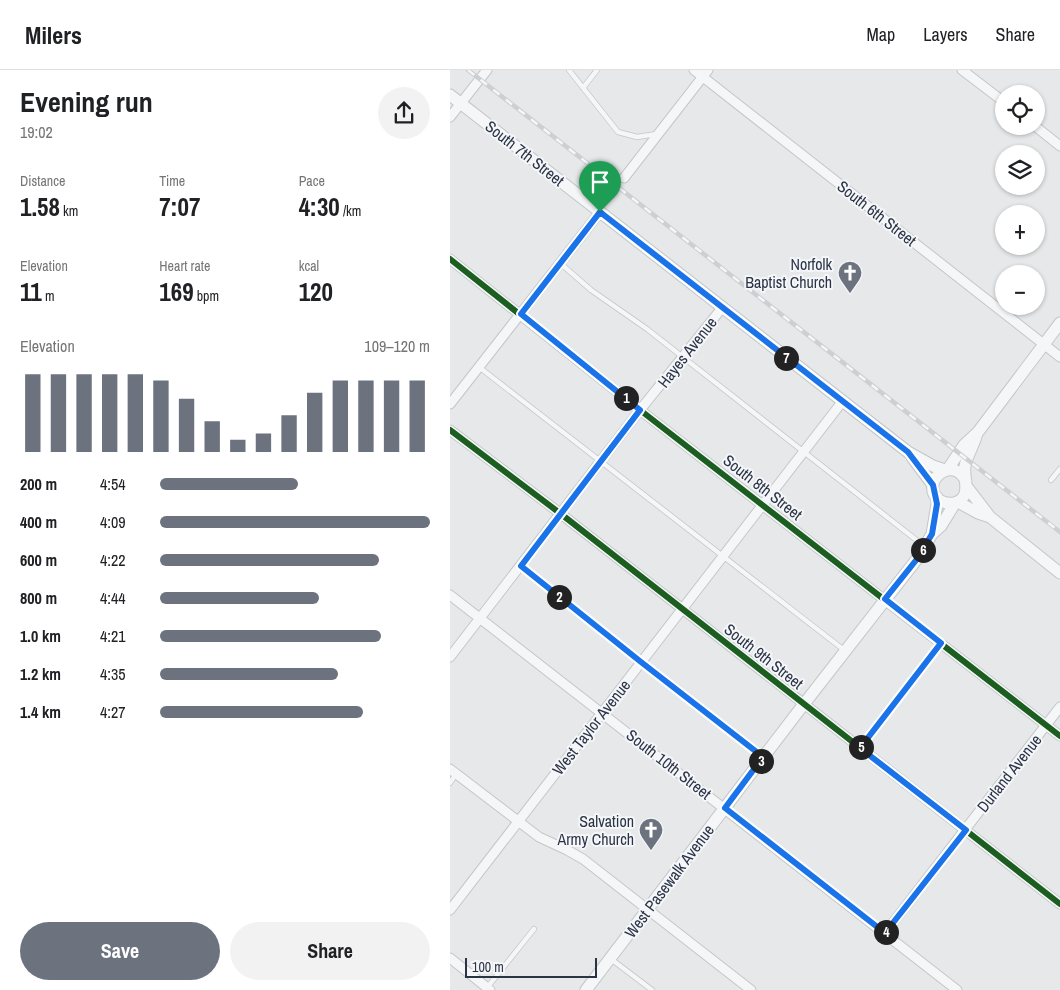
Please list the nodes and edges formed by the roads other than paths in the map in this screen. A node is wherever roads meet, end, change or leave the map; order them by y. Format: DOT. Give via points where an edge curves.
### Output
graph roads {
  1 [pos="487,70"];
  2 [pos="569,70"];
  3 [pos="597,70"];
  4 [pos="694,70"];
  5 [pos="962,70"];
  6 [pos="705,73"];
  7 [pos="583,88"];
  8 [pos="450,94"];
  9 [pos="995,95"];
  10 [pos="461,103"];
  11 [pos="450,117"];
  12 [pos="659,134"];
  13 [pos="1045,134"];
  14 [pos="1060,146"];
  15 [pos="624,178"];
  16 [pos="600,212"];
  17 [pos="450,259"];
  18 [pos="560,264"];
  19 [pos="722,308"];
  20 [pos="521,314"];
  21 [pos="1060,322"];
  22 [pos="1044,344"];
  23 [pos="1060,357"];
  24 [pos="682,358"];
  25 [pos="479,367"];
  26 [pos="842,402"];
  27 [pos="450,404"];
  28 [pos="640,410"];
  29 [pos="450,430"];
  30 [pos="978,432"];
  31 [pos="803,452"];
  32 [pos="908,452"];
  33 [pos="601,462"];
  34 [pos="1060,469"];
  35 [pos="946,470"];
  36 [pos="1051,480"];
  37 [pos="967,484"];
  38 [pos="933,485"];
  39 [pos="937,498"];
  40 [pos="956,502"];
  41 [pos="762,505"];
  42 [pos="562,514"];
  43 [pos="990,517"];
  44 [pos="932,534"];
  45 [pos="925,547"];
  46 [pos="722,557"];
  47 [pos="521,566"];
  48 [pos="1060,573"];
  49 [pos="450,594"];
  50 [pos="885,599"];
  51 [pos="682,609"];
  52 [pos="480,618"];
  53 [pos="941,643"];
  54 [pos="845,651"];
  55 [pos="450,657"];
  56 [pos="641,662"];
  57 [pos="804,705"];
  58 [pos="1060,707"];
  59 [pos="603,712"];
  60 [pos="1046,725"];
  61 [pos="1060,736"];
  62 [pos="860,748"];
  63 [pos="763,757"];
  64 [pos="453,772"];
  65 [pos="450,782"];
  66 [pos="725,808"];
  67 [pos="518,821"];
  68 [pos="966,830"];
  69 [pos="1060,904"];
  70 [pos="647,909"];
  71 [pos="450,910"];
  72 [pos="534,929"];
  73 [pos="885,933"];
  74 [pos="450,958"];
  75 [pos="610,958"];
  76 [pos="592,988"];
  77 [pos="488,989"];
  78 [pos="652,990"];
  79 [pos="751,990"];
  80 [pos="958,990"];
  1 -- 10 [label="street"];
  2 -- 7 [label="lane"];
  3 -- 7 [label="lane"];
  4 -- 6 [label="street, South 6th Street"];
  5 -- 9 [label="street"];
  6 -- 12 [label="street"];
  6 -- 22 [label="street, South 6th Street"];
  7 -- 12 [label="lane" via="618,132 637,137"];
  8 -- 10 [label="street, South 7th Street"];
  10 -- 11 [label="street"];
  10 -- 16 [label="street, South 7th Street"];
  12 -- 15 [label="street"];
  13 -- 14 [label="street"];
  16 -- 18 [label="street"];
  16 -- 19 [label="street, South 7th Street"];
  17 -- 20 [label="street, South 8th Street"];
  18 -- 20 [label="street"];
  18 -- 24 [label="lane"];
  19 -- 24 [label="street, Hayes Avenue"];
  19 -- 26 [label="street, South 7th Street"];
  20 -- 25 [label="street"];
  20 -- 28 [label="street, South 8th Street"];
  21 -- 22 [label="street"];
  22 -- 23 [label="street, South 6th Street"];
  22 -- 30 [label="street"];
  24 -- 28 [label="street, Hayes Avenue"];
  24 -- 31 [label="lane"];
  25 -- 27 [label="street"];
  25 -- 33 [label="lane"];
  26 -- 31 [label="street, West Taylor Avenue"];
  26 -- 32 [label="street, South 7th Street"];
  28 -- 33 [label="street, Hayes Avenue"];
  28 -- 41 [label="street, South 8th Street"];
  29 -- 42 [label="street, South 9th Street"];
  30 -- 35 [label="street"];
  30 -- 37 [label="street" via="966,464"];
  31 -- 41 [label="street, West Taylor Avenue"];
  31 -- 45 [label="lane"];
  32 -- 35 [label="street, South 7th Street"];
  32 -- 38 [label="street, South 7th Street"];
  33 -- 42 [label="street, Hayes Avenue"];
  33 -- 46 [label="lane"];
  34 -- 36 [label="lane"];
  35 -- 37 [label="street" via="960,472"];
  35 -- 38 [label="street" via="937,476"];
  37 -- 40 [label="street" via="964,496"];
  37 -- 43 [label="street"];
  38 -- 39 [label="street"];
  39 -- 40 [label="street" via="946,503"];
  39 -- 44 [label="street, West Pasewalk Avenue"];
  40 -- 43 [label="street"];
  40 -- 44 [label="street, West Pasewalk Avenue"];
  41 -- 46 [label="street, West Taylor Avenue"];
  41 -- 50 [label="street, South 8th Street"];
  42 -- 47 [label="street, Hayes Avenue"];
  42 -- 51 [label="street, South 9th Street"];
  43 -- 48 [label="street"];
  44 -- 45 [label="street, West Pasewalk Avenue"];
  45 -- 50 [label="street, West Pasewalk Avenue"];
  46 -- 51 [label="street, West Taylor Avenue"];
  46 -- 54 [label="lane"];
  47 -- 52 [label="street, Hayes Avenue"];
  47 -- 56 [label="lane"];
  49 -- 52 [label="street, South 10th Street"];
  50 -- 53 [label="street, South 8th Street"];
  50 -- 54 [label="street, West Pasewalk Avenue"];
  51 -- 56 [label="street, West Taylor Avenue"];
  51 -- 57 [label="street, South 9th Street"];
  52 -- 55 [label="street, Hayes Avenue"];
  52 -- 59 [label="street, South 10th Street"];
  53 -- 60 [label="street, South 8th Street"];
  53 -- 62 [label="lane"];
  54 -- 57 [label="street, West Pasewalk Avenue"];
  56 -- 59 [label="street, West Taylor Avenue"];
  56 -- 63 [label="lane"];
  57 -- 62 [label="street, South 9th Street"];
  57 -- 63 [label="street, West Pasewalk Avenue"];
  58 -- 60 [label="street, Durland Avenue"];
  59 -- 66 [label="street, South 10th Street"];
  59 -- 67 [label="street, West Taylor Avenue"];
  60 -- 61 [label="street, South 8th Street"];
  60 -- 68 [label="street, Durland Avenue"];
  62 -- 68 [label="street, South 9th Street"];
  63 -- 66 [label="street, West Pasewalk Avenue"];
  64 -- 65 [label="lane"];
  64 -- 67 [label="street"];
  66 -- 70 [label="street, West Pasewalk Avenue"];
  66 -- 73 [label="street, South 10th Street"];
  67 -- 70 [label="street" via="539,837 583,859"];
  67 -- 71 [label="street, West Taylor Avenue"];
  68 -- 69 [label="street, South 9th Street"];
  68 -- 73 [label="street, Durland Avenue"];
  70 -- 75 [label="street, West Pasewalk Avenue"];
  70 -- 79 [label="street"];
  72 -- 77 [label="lane"];
  73 -- 80 [label="street, South 10th Street"];
  74 -- 77 [label="street"];
  75 -- 76 [label="street, West Pasewalk Avenue"];
  75 -- 78 [label="lane"];
}
